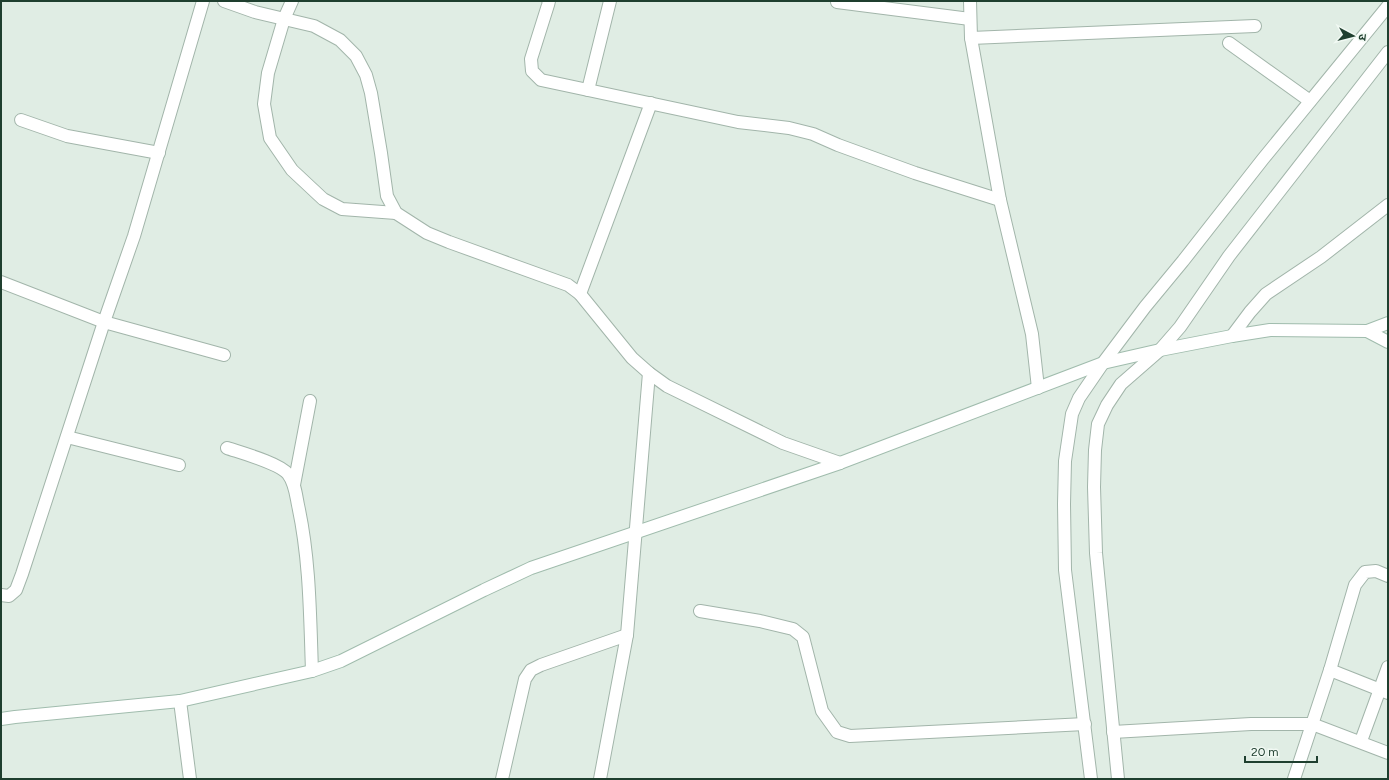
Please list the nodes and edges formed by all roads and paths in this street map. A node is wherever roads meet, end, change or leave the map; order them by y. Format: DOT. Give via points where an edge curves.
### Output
graph roads {
  1 [pos="203,1"];
  2 [pos="224,1"];
  3 [pos="292,1"];
  4 [pos="549,1"];
  5 [pos="610,1"];
  6 [pos="970,1"];
  7 [pos="837,2"];
  8 [pos="1388,6"];
  9 [pos="284,19"];
  10 [pos="970,19"];
  11 [pos="1255,26"];
  12 [pos="971,38"];
  13 [pos="1229,43"];
  14 [pos="1388,52"];
  15 [pos="588,90"];
  16 [pos="1310,101"];
  17 [pos="650,103"];
  18 [pos="21,120"];
  19 [pos="159,153"];
  20 [pos="1000,200"];
  21 [pos="1388,205"];
  22 [pos="396,213"];
  23 [pos="1,282"];
  24 [pos="580,294"];
  25 [pos="104,322"];
  26 [pos="1388,323"];
  27 [pos="1367,331"];
  28 [pos="1232,336"];
  29 [pos="1388,342"];
  30 [pos="1160,350"];
  31 [pos="224,355"];
  32 [pos="1103,363"];
  33 [pos="649,373"];
  34 [pos="1038,388"];
  35 [pos="310,401"];
  36 [pos="67,437"];
  37 [pos="227,448"];
  38 [pos="840,463"];
  39 [pos="179,465"];
  40 [pos="294,485"];
  41 [pos="636,531"];
  42 [pos="1388,576"];
  43 [pos="1,595"];
  44 [pos="700,611"];
  45 [pos="627,635"];
  46 [pos="1388,667"];
  47 [pos="1330,670"];
  48 [pos="312,671"];
  49 [pos="1384,691"];
  50 [pos="180,702"];
  51 [pos="1,719"];
  52 [pos="1085,724"];
  53 [pos="1312,724"];
  54 [pos="1113,732"];
  55 [pos="1361,741"];
  56 [pos="1388,753"];
  57 [pos="190,779"];
  58 [pos="502,779"];
  59 [pos="600,779"];
  60 [pos="1091,779"];
  61 [pos="1118,779"];
  62 [pos="1294,779"];
  1 -- 19 [label="street"];
  2 -- 9 [label="street"];
  3 -- 9 [label="street"];
  4 -- 15 [label="street" via="531,59 532,71 541,80"];
  5 -- 15 [label="street"];
  6 -- 10 [label="street"];
  7 -- 10 [label="street"];
  8 -- 16 [label="street"];
  9 -- 22 [label="street" via="314,26 340,40 356,56 371,92 387,196"];
  9 -- 22 [label="street" via="268,73 264,104 270,138 292,170 323,199 342,208"];
  10 -- 12 [label="street"];
  11 -- 12 [label="street"];
  12 -- 20 [label="street"];
  13 -- 16 [label="street"];
  14 -- 30 [label="street" via="1229,256 1184,321"];
  15 -- 17 [label="street"];
  16 -- 32 [label="street" via="1144,307"];
  17 -- 20 [label="street" via="738,122 789,128 812,134 915,173"];
  17 -- 24 [label="street"];
  18 -- 19 [label="street" via="67,136"];
  19 -- 25 [label="street"];
  20 -- 34 [label="street" via="1032,334"];
  21 -- 28 [label="street" via="1321,257 1266,294"];
  22 -- 24 [label="street" via="427,233 568,285"];
  23 -- 25 [label="street"];
  24 -- 33 [label="street" via="632,358"];
  25 -- 31 [label="street"];
  25 -- 36 [label="street"];
  26 -- 27 [label="street"];
  27 -- 28 [label="street" via="1270,330"];
  27 -- 29 [label="street"];
  28 -- 30 [label="street"];
  30 -- 32 [label="street"];
  30 -- 54 [label="street" via="1122,384 1107,405 1098,424 1094,487 1096,553"];
  32 -- 34 [label="street"];
  32 -- 52 [label="street" via="1079,398 1072,414 1065,460 1065,570"];
  33 -- 38 [label="street" via="667,386 784,443"];
  33 -- 41 [label="street"];
  34 -- 38 [label="street"];
  35 -- 40 [label="street"];
  36 -- 39 [label="street"];
  36 -- 43 [label="street" via="16,590 9,596"];
  37 -- 40 [label="street" via="280,468 288,474"];
  38 -- 41 [label="street"];
  40 -- 48 [label="street" via="309,579"];
  41 -- 45 [label="street"];
  41 -- 48 [label="street" via="531,568 341,661"];
  42 -- 47 [label="street" via="1376,571 1365,572 1355,585"];
  44 -- 52 [label="street" via="793,629 803,637 822,711 837,732 850,736"];
  45 -- 58 [label="street" via="531,670 525,679"];
  45 -- 59 [label="street"];
  46 -- 49 [label="street"];
  47 -- 49 [label="street"];
  47 -- 53 [label="street"];
  48 -- 50 [label="street"];
  49 -- 55 [label="street"];
  50 -- 51 [label="street"];
  50 -- 57 [label="street"];
  52 -- 60 [label="street"];
  53 -- 54 [label="street" via="1251,724"];
  53 -- 55 [label="street"];
  53 -- 62 [label="street"];
  54 -- 61 [label="street"];
  55 -- 56 [label="street"];
}
